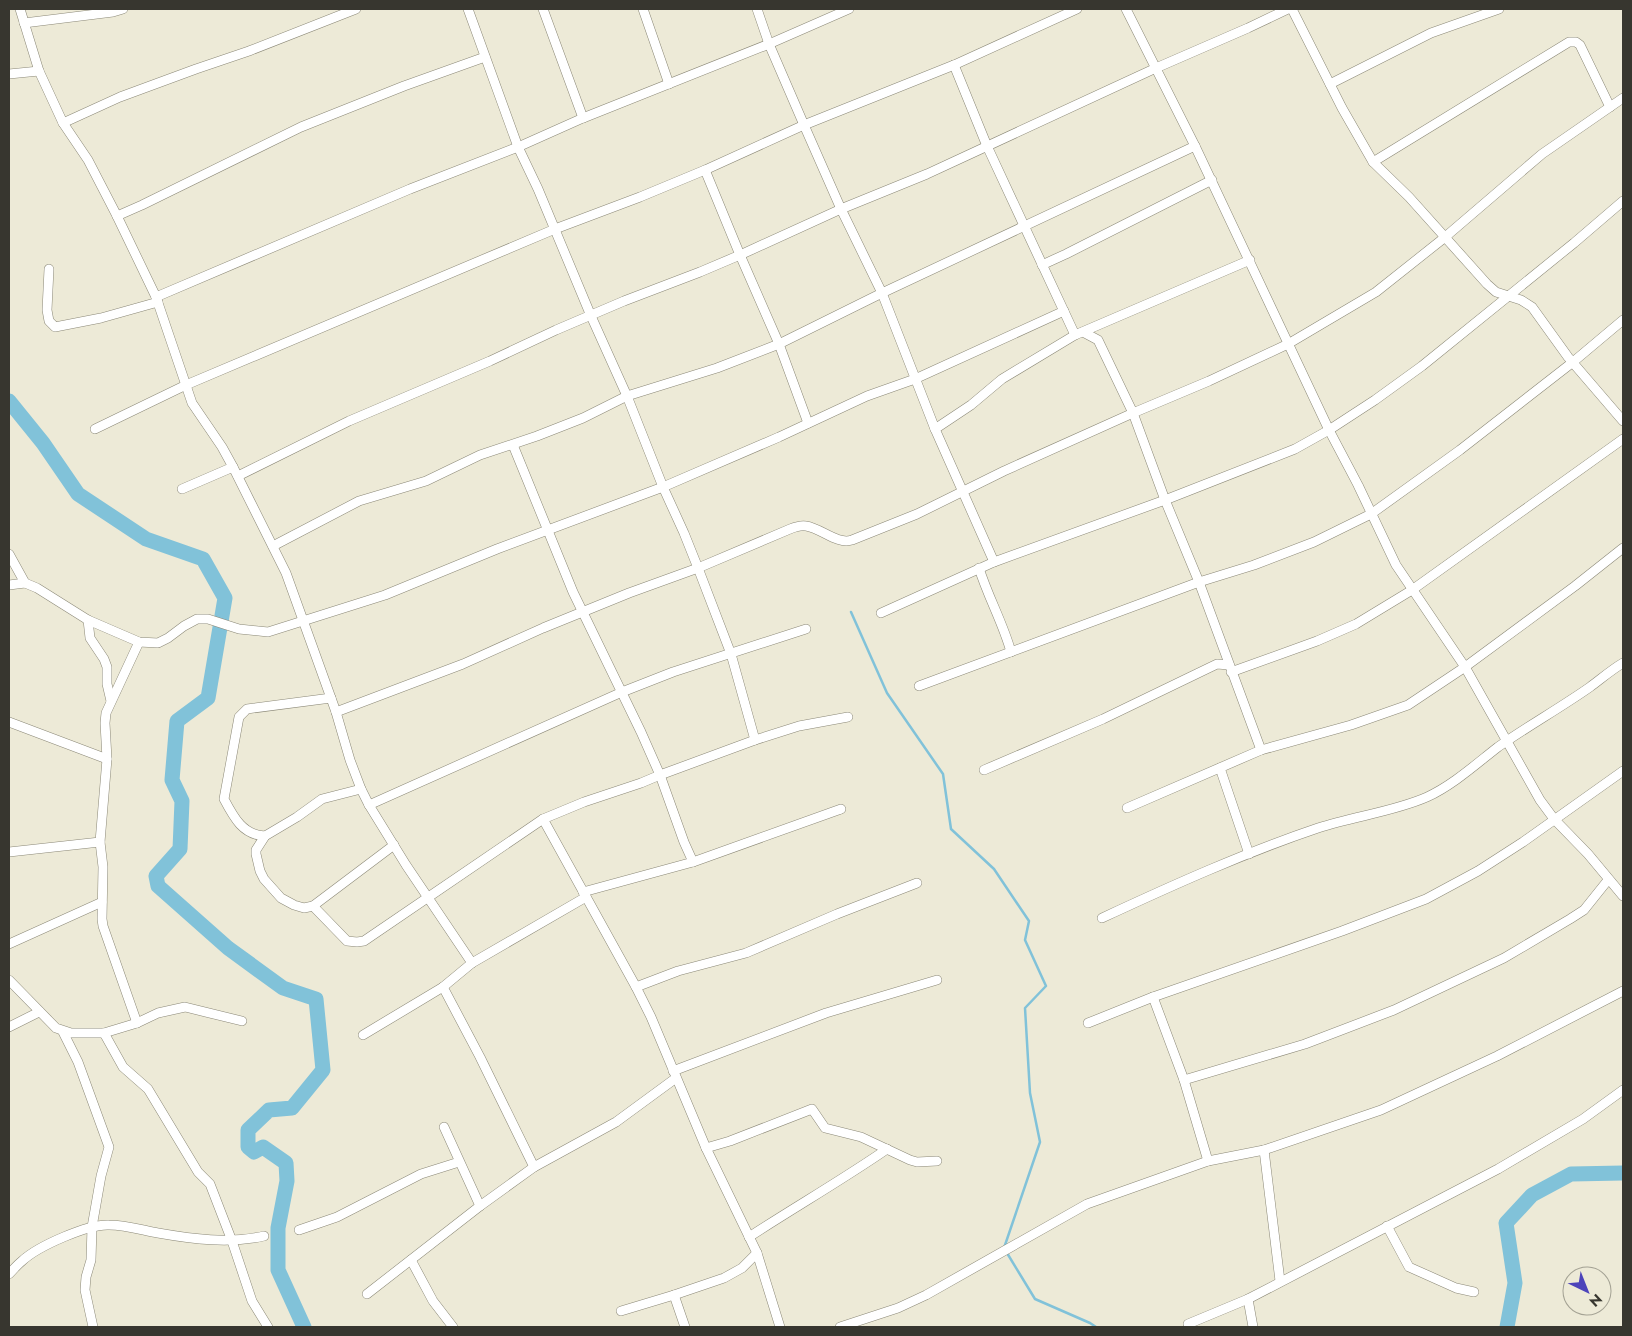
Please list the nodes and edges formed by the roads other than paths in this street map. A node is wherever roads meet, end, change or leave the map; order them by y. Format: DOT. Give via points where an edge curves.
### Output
graph roads {
  1 [pos="20,9"];
  2 [pos="123,9"];
  3 [pos="356,9"];
  4 [pos="468,9"];
  5 [pos="542,9"];
  6 [pos="643,9"];
  7 [pos="757,9"];
  8 [pos="848,9"];
  9 [pos="1077,9"];
  10 [pos="1126,9"];
  11 [pos="1290,9"];
  12 [pos="1497,9"];
  13 [pos="24,23"];
  14 [pos="769,44"];
  15 [pos="485,57"];
  16 [pos="954,65"];
  17 [pos="1156,68"];
  18 [pos="38,71"];
  19 [pos="9,74"];
  20 [pos="669,84"];
  21 [pos="1330,84"];
  22 [pos="1623,98"];
  23 [pos="1610,107"];
  24 [pos="584,118"];
  25 [pos="63,124"];
  26 [pos="804,124"];
  27 [pos="988,146"];
  28 [pos="1195,146"];
  29 [pos="518,147"];
  30 [pos="1373,162"];
  31 [pos="706,170"];
  32 [pos="1212,180"];
  33 [pos="1623,201"];
  34 [pos="841,209"];
  35 [pos="117,216"];
  36 [pos="1024,227"];
  37 [pos="555,229"];
  38 [pos="1444,238"];
  39 [pos="740,255"];
  40 [pos="1250,260"];
  41 [pos="1042,264"];
  42 [pos="49,269"];
  43 [pos="882,293"];
  44 [pos="1509,297"];
  45 [pos="157,300"];
  46 [pos="1064,312"];
  47 [pos="591,316"];
  48 [pos="1623,320"];
  49 [pos="1104,322"];
  50 [pos="1079,334"];
  51 [pos="1098,340"];
  52 [pos="779,344"];
  53 [pos="1288,344"];
  54 [pos="1573,362"];
  55 [pos="914,379"];
  56 [pos="186,385"];
  57 [pos="627,396"];
  58 [pos="1132,413"];
  59 [pos="1623,421"];
  60 [pos="808,423"];
  61 [pos="94,429"];
  62 [pos="935,429"];
  63 [pos="1329,430"];
  64 [pos="1623,439"];
  65 [pos="513,445"];
  66 [pos="233,467"];
  67 [pos="238,476"];
  68 [pos="663,487"];
  69 [pos="182,489"];
  70 [pos="963,492"];
  71 [pos="1165,500"];
  72 [pos="1371,514"];
  73 [pos="548,530"];
  74 [pos="273,546"];
  75 [pos="1623,548"];
  76 [pos="9,554"];
  77 [pos="994,562"];
  78 [pos="698,568"];
  79 [pos="979,568"];
  80 [pos="1199,582"];
  81 [pos="25,583"];
  82 [pos="9,585"];
  83 [pos="1412,590"];
  84 [pos="583,612"];
  85 [pos="881,613"];
  86 [pos="88,620"];
  87 [pos="303,620"];
  88 [pos="806,629"];
  89 [pos="139,642"];
  90 [pos="1012,652"];
  91 [pos="1224,653"];
  92 [pos="731,654"];
  93 [pos="1623,663"];
  94 [pos="1217,664"];
  95 [pos="1465,667"];
  96 [pos="1230,668"];
  97 [pos="919,686"];
  98 [pos="622,692"];
  99 [pos="331,698"];
  100 [pos="111,702"];
  101 [pos="336,712"];
  102 [pos="848,717"];
  103 [pos="9,722"];
  104 [pos="755,740"];
  105 [pos="1507,741"];
  106 [pos="1261,750"];
  107 [pos="107,759"];
  108 [pos="1220,768"];
  109 [pos="984,770"];
  110 [pos="1623,771"];
  111 [pos="660,775"];
  112 [pos="361,789"];
  113 [pos="369,805"];
  114 [pos="1127,808"];
  115 [pos="841,809"];
  116 [pos="1554,819"];
  117 [pos="543,820"];
  118 [pos="265,836"];
  119 [pos="100,842"];
  120 [pos="394,845"];
  121 [pos="9,852"];
  122 [pos="1249,854"];
  123 [pos="693,862"];
  124 [pos="1608,880"];
  125 [pos="917,883"];
  126 [pos="584,895"];
  127 [pos="428,896"];
  128 [pos="1623,896"];
  129 [pos="102,902"];
  130 [pos="313,906"];
  131 [pos="1102,918"];
  132 [pos="9,944"];
  133 [pos="472,963"];
  134 [pos="9,980"];
  135 [pos="937,980"];
  136 [pos="443,987"];
  137 [pos="636,987"];
  138 [pos="1623,991"];
  139 [pos="1152,996"];
  140 [pos="39,1012"];
  141 [pos="242,1021"];
  142 [pos="136,1023"];
  143 [pos="1088,1023"];
  144 [pos="9,1027"];
  145 [pos="63,1032"];
  146 [pos="104,1033"];
  147 [pos="363,1035"];
  148 [pos="675,1074"];
  149 [pos="1184,1080"];
  150 [pos="1623,1090"];
  151 [pos="444,1127"];
  152 [pos="706,1148"];
  153 [pos="887,1149"];
  154 [pos="1264,1150"];
  155 [pos="937,1161"];
  156 [pos="1208,1161"];
  157 [pos="459,1162"];
  158 [pos="534,1167"];
  159 [pos="480,1206"];
  160 [pos="1387,1226"];
  161 [pos="92,1227"];
  162 [pos="299,1230"];
  163 [pos="264,1236"];
  164 [pos="749,1237"];
  165 [pos="232,1241"];
  166 [pos="757,1253"];
  167 [pos="411,1260"];
  168 [pos="9,1274"];
  169 [pos="1280,1281"];
  170 [pos="1474,1292"];
  171 [pos="367,1294"];
  172 [pos="674,1295"];
  173 [pos="1248,1299"];
  174 [pos="621,1311"];
  175 [pos="864,1324"];
  176 [pos="1188,1324"];
  177 [pos="93,1327"];
  178 [pos="268,1327"];
  179 [pos="453,1327"];
  180 [pos="685,1327"];
  181 [pos="780,1327"];
  182 [pos="840,1327"];
  183 [pos="1253,1327"];
  1 -- 13 [label="street"];
  2 -- 13 [label="street"];
  3 -- 25 [label="street" via="120,97"];
  4 -- 15 [label="street"];
  5 -- 24 [label="street"];
  6 -- 20 [label="street"];
  7 -- 14 [label="street"];
  8 -- 14 [label="street"];
  9 -- 16 [label="street"];
  10 -- 17 [label="street"];
  11 -- 17 [label="street"];
  11 -- 21 [label="street"];
  12 -- 21 [label="street" via="1431,33"];
  13 -- 18 [label="street"];
  14 -- 20 [label="street"];
  14 -- 26 [label="street"];
  15 -- 29 [label="street"];
  15 -- 35 [label="street" via="301,128"];
  16 -- 26 [label="street"];
  16 -- 27 [label="street"];
  17 -- 27 [label="street"];
  17 -- 28 [label="street"];
  18 -- 19 [label="street"];
  18 -- 25 [label="street"];
  20 -- 24 [label="street"];
  21 -- 30 [label="street"];
  22 -- 23 [label="street"];
  23 -- 30 [label="street" via="1580,45 1569,42"];
  23 -- 38 [label="street" via="1542,154"];
  24 -- 29 [label="street"];
  25 -- 35 [label="street" via="88,160"];
  26 -- 31 [label="street"];
  26 -- 34 [label="street"];
  27 -- 34 [label="street"];
  27 -- 36 [label="street"];
  28 -- 32 [label="street"];
  28 -- 36 [label="street"];
  29 -- 37 [label="street"];
  29 -- 45 [label="street" via="410,189"];
  30 -- 38 [label="street"];
  31 -- 37 [label="street"];
  31 -- 39 [label="street"];
  32 -- 40 [label="street"];
  32 -- 41 [label="street"];
  33 -- 44 [label="street"];
  34 -- 39 [label="street"];
  34 -- 43 [label="street"];
  35 -- 45 [label="street"];
  36 -- 41 [label="street"];
  36 -- 43 [label="street"];
  37 -- 47 [label="street"];
  37 -- 56 [label="street"];
  38 -- 44 [label="street" via="1487,284"];
  38 -- 53 [label="street" via="1376,292"];
  39 -- 47 [label="street"];
  39 -- 52 [label="street"];
  40 -- 49 [label="street"];
  40 -- 53 [label="street"];
  41 -- 46 [label="street"];
  42 -- 45 [label="street" via="47,310 49,321 55,326 101,318"];
  43 -- 52 [label="street"];
  43 -- 55 [label="street"];
  44 -- 54 [label="street" via="1532,307"];
  44 -- 63 [label="street" via="1422,366"];
  45 -- 56 [label="street"];
  46 -- 50 [label="street"];
  46 -- 55 [label="street"];
  47 -- 57 [label="street"];
  47 -- 67 [label="street" via="349,421"];
  48 -- 54 [label="street"];
  49 -- 50 [label="street"];
  49 -- 51 [label="street"];
  50 -- 51 [label="street"];
  50 -- 62 [label="street" via="1002,379"];
  51 -- 58 [label="street"];
  52 -- 57 [label="street" via="717,368"];
  52 -- 60 [label="street"];
  53 -- 58 [label="street"];
  53 -- 63 [label="street"];
  54 -- 59 [label="street"];
  54 -- 72 [label="street"];
  55 -- 60 [label="street"];
  55 -- 62 [label="street"];
  56 -- 61 [label="street"];
  56 -- 66 [label="street" via="192,403"];
  57 -- 65 [label="street" via="583,418"];
  57 -- 68 [label="street"];
  58 -- 70 [label="street" via="1004,470"];
  58 -- 71 [label="street"];
  60 -- 68 [label="street"];
  62 -- 70 [label="street"];
  63 -- 71 [label="street" via="1295,449"];
  63 -- 72 [label="street"];
  64 -- 83 [label="street"];
  65 -- 73 [label="street"];
  65 -- 74 [label="street" via="480,455 426,481 359,501"];
  66 -- 67 [label="street"];
  66 -- 69 [label="street"];
  67 -- 74 [label="street"];
  68 -- 73 [label="street"];
  68 -- 78 [label="street"];
  70 -- 77 [label="street"];
  70 -- 78 [label="street" via="852,540 843,541 804,525"];
  71 -- 77 [label="street"];
  71 -- 80 [label="street"];
  72 -- 80 [label="street" via="1314,542"];
  72 -- 83 [label="street"];
  73 -- 84 [label="street"];
  73 -- 87 [label="street" via="385,595"];
  74 -- 87 [label="street"];
  75 -- 95 [label="street"];
  76 -- 81 [label="street"];
  77 -- 79 [label="street"];
  78 -- 84 [label="street"];
  78 -- 92 [label="street"];
  79 -- 85 [label="street"];
  79 -- 90 [label="street"];
  80 -- 90 [label="street"];
  80 -- 91 [label="street"];
  81 -- 82 [label="street"];
  81 -- 86 [label="street"];
  83 -- 95 [label="street"];
  83 -- 96 [label="street" via="1348,628"];
  84 -- 98 [label="street"];
  84 -- 101 [label="street" via="463,664"];
  86 -- 89 [label="street"];
  86 -- 100 [label="street" via="90,638 107,667"];
  87 -- 89 [label="street" via="268,632 197,619 158,643"];
  87 -- 99 [label="street"];
  88 -- 92 [label="street"];
  89 -- 100 [label="street"];
  90 -- 97 [label="street"];
  91 -- 94 [label="street"];
  91 -- 96 [label="street"];
  92 -- 98 [label="street"];
  92 -- 104 [label="street"];
  93 -- 105 [label="street"];
  94 -- 96 [label="street"];
  94 -- 109 [label="street" via="1103,719"];
  95 -- 105 [label="street"];
  95 -- 106 [label="street" via="1408,706"];
  96 -- 106 [label="street"];
  98 -- 111 [label="street"];
  98 -- 113 [label="street"];
  99 -- 101 [label="street"];
  99 -- 118 [label="street" via="247,709 239,717 224,799 248,832 254,836"];
  100 -- 107 [label="street" via="105,723"];
  101 -- 112 [label="street"];
  102 -- 104 [label="street" via="799,726"];
  103 -- 107 [label="street"];
  104 -- 111 [label="street"];
  105 -- 116 [label="street"];
  105 -- 122 [label="street" via="1428,796 1320,827"];
  106 -- 108 [label="street"];
  107 -- 119 [label="street"];
  108 -- 114 [label="street"];
  108 -- 122 [label="street"];
  110 -- 116 [label="street"];
  111 -- 117 [label="street" via="564,809"];
  111 -- 123 [label="street"];
  112 -- 113 [label="street"];
  112 -- 118 [label="street" via="322,800"];
  113 -- 120 [label="street"];
  115 -- 123 [label="street"];
  116 -- 124 [label="street"];
  116 -- 139 [label="street" via="1478,872 1426,899"];
  117 -- 126 [label="street"];
  117 -- 127 [label="street"];
  118 -- 130 [label="street" via="256,854 264,879 287,902 304,908"];
  119 -- 121 [label="street"];
  119 -- 129 [label="street"];
  120 -- 127 [label="street"];
  120 -- 130 [label="street"];
  122 -- 131 [label="street"];
  123 -- 126 [label="street"];
  124 -- 128 [label="street"];
  124 -- 149 [label="street" via="1584,910 1570,919 1504,958 1394,1010 1305,1044"];
  125 -- 137 [label="street" via="746,953 678,971"];
  126 -- 133 [label="street"];
  126 -- 137 [label="street"];
  127 -- 130 [label="street" via="364,941 357,942 347,941"];
  127 -- 133 [label="street"];
  129 -- 132 [label="street"];
  129 -- 142 [label="street" via="103,926"];
  133 -- 136 [label="street"];
  134 -- 140 [label="street"];
  135 -- 148 [label="street" via="826,1013"];
  136 -- 147 [label="street"];
  136 -- 158 [label="street"];
  137 -- 148 [label="street"];
  138 -- 154 [label="street" via="1497,1056 1381,1110"];
  139 -- 143 [label="street"];
  139 -- 149 [label="street"];
  140 -- 144 [label="street"];
  140 -- 145 [label="street"];
  141 -- 142 [label="street" via="185,1007"];
  142 -- 146 [label="street"];
  145 -- 146 [label="street"];
  145 -- 161 [label="street" via="78,1062 109,1147"];
  146 -- 165 [label="street" via="123,1067 148,1089 198,1172 210,1184"];
  148 -- 152 [label="street"];
  148 -- 158 [label="street" via="616,1122"];
  149 -- 156 [label="street"];
  150 -- 160 [label="street" via="1583,1119 1498,1169"];
  151 -- 157 [label="street"];
  152 -- 153 [label="street" via="812,1109 825,1128 861,1137"];
  152 -- 164 [label="street"];
  153 -- 155 [label="street" via="910,1160"];
  153 -- 164 [label="street"];
  154 -- 156 [label="street"];
  154 -- 169 [label="street"];
  156 -- 175 [label="street" via="1087,1204 926,1295"];
  157 -- 159 [label="street"];
  157 -- 162 [label="street" via="421,1174 337,1217"];
  158 -- 159 [label="street"];
  159 -- 167 [label="street"];
  160 -- 169 [label="street"];
  160 -- 170 [label="street" via="1409,1267 1456,1288"];
  161 -- 165 [label="street" via="108,1225"];
  161 -- 168 [label="street" via="41,1248"];
  161 -- 177 [label="street" via="91,1260 85,1290"];
  163 -- 165 [label="street"];
  164 -- 166 [label="street"];
  165 -- 178 [label="street" via="252,1301"];
  166 -- 172 [label="street" via="729,1276"];
  166 -- 181 [label="street"];
  167 -- 171 [label="street"];
  167 -- 179 [label="street" via="433,1301"];
  169 -- 173 [label="street"];
  172 -- 174 [label="street"];
  172 -- 180 [label="street"];
  173 -- 176 [label="street"];
  173 -- 183 [label="street"];
  175 -- 182 [label="street"];
}
